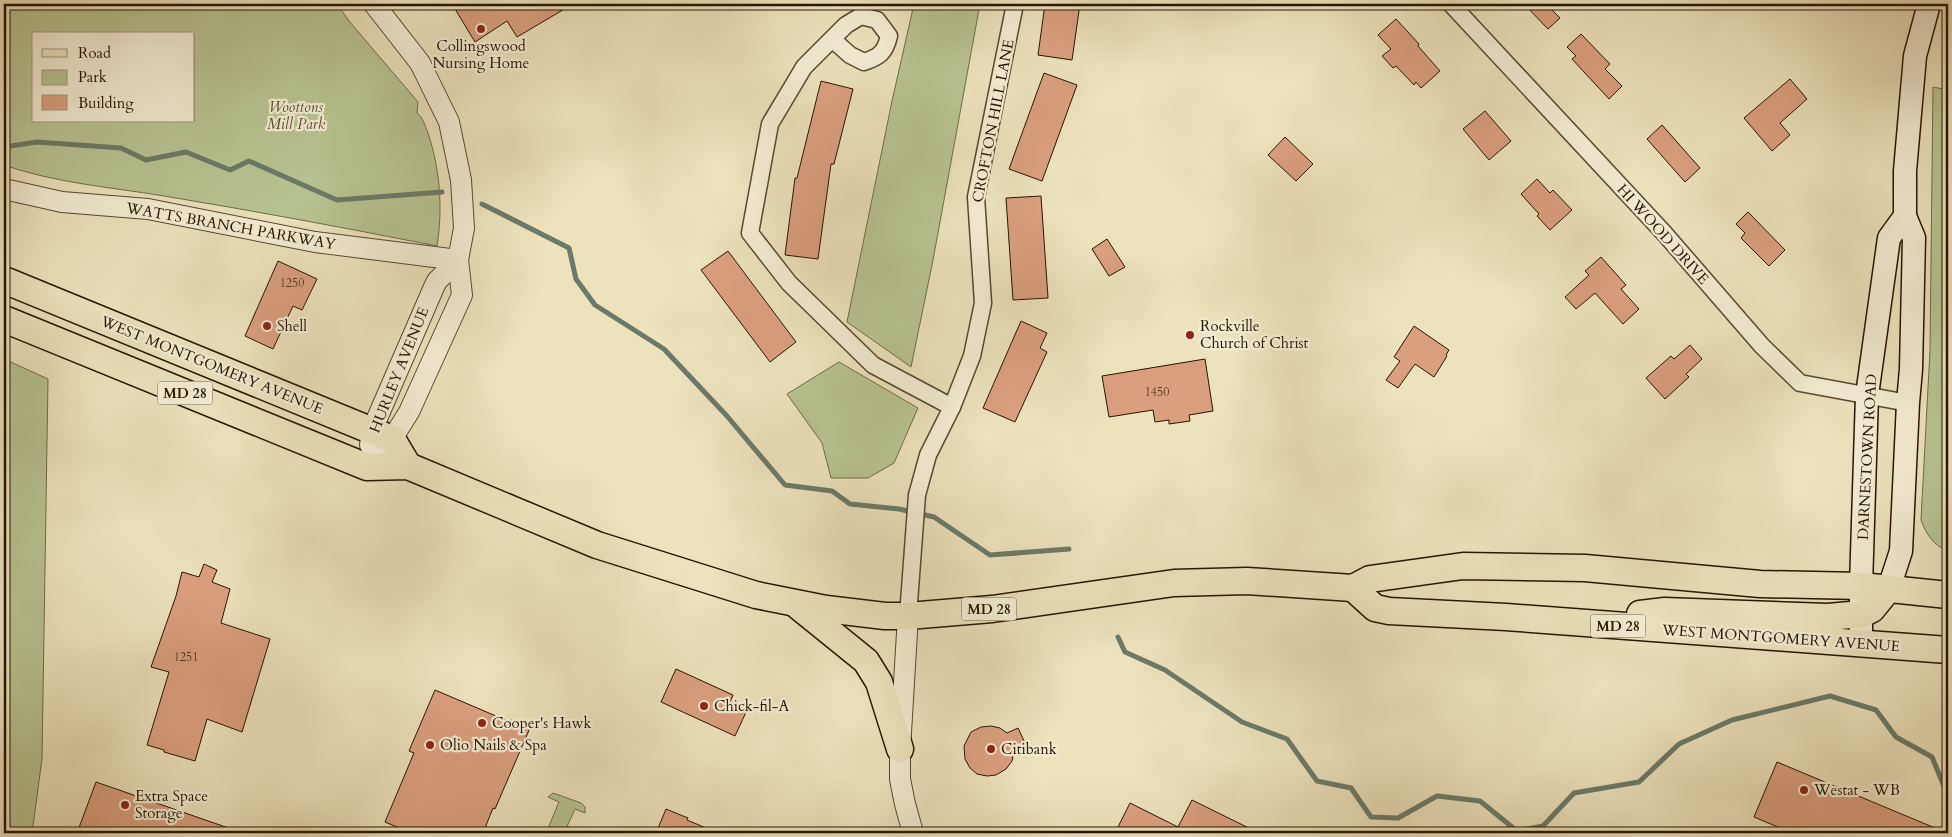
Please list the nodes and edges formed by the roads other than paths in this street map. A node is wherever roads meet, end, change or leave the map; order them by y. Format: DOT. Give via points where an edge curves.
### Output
graph roads {
  1 [pos="374,4"];
  2 [pos="1015,4"];
  3 [pos="1451,4"];
  4 [pos="1929,4"];
  5 [pos="832,39"];
  6 [pos="4,189"];
  7 [pos="1905,216"];
  8 [pos="458,260"];
  9 [pos="4,280"];
  10 [pos="4,319"];
  11 [pos="1867,395"];
  12 [pos="1908,403"];
  13 [pos="952,407"];
  14 [pos="382,435"];
  15 [pos="408,466"];
  16 [pos="367,467"];
  17 [pos="1861,586"];
  18 [pos="1353,588"];
  19 [pos="1888,588"];
  20 [pos="1948,595"];
  21 [pos="796,604"];
  22 [pos="1862,614"];
  23 [pos="908,616"];
  24 [pos="1580,623"];
  25 [pos="1861,644"];
  26 [pos="1948,650"];
  27 [pos="900,749"];
  28 [pos="913,833"];
  1 -- 8 [label="street, HURLEY AVENUE" via="420,63 449,122 461,180 464,228"];
  2 -- 13 [label="street, CROFTON HILL LANE" via="976,197 983,303 972,356"];
  3 -- 11 [label="street, HI WOOD DRIVE" via="1800,384"];
  4 -- 7 [label="main road" via="1915,56 1905,171"];
  5 -- 13 [label="street" via="804,67 770,124 750,233 789,283 873,365"];
  6 -- 8 [label="street, WATTS BRANCH PARKWAY" via="62,202 148,210 316,242"];
  7 -- 11 [label="main road, DARNESTOWN ROAD" via="1890,238"];
  7 -- 12 [label="main road" via="1914,238"];
  8 -- 14 [label="street, HURLEY AVENUE" via="437,281"];
  8 -- 14 [label="street, HURLEY AVENUE" via="462,295 409,412"];
  9 -- 14 [label="main road, WEST MONTGOMERY AVENUE / MD 28"];
  10 -- 16 [label="main road, MD 28"];
  11 -- 12 [label="street, HI WOOD DRIVE"];
  11 -- 17 [label="main road, DARNESTOWN ROAD"];
  12 -- 19 [label="main road" via="1901,550"];
  13 -- 23 [label="street, CROFTON HILL LANE" via="928,455 917,495"];
  14 -- 15 [label="main road"];
  14 -- 16 [label="street, HURLEY AVENUE"];
  15 -- 16 [label="main road, MD 28"];
  15 -- 21 [label="main road, MD 28" via="597,545 756,595"];
  17 -- 18 [label="main road, MD 28" via="1760,584 1585,568 1463,566 1370,579"];
  17 -- 19 [label="main road, MD 28"];
  17 -- 22 [label="main road, DARNESTOWN ROAD"];
  18 -- 23 [label="main road, MD 28" via="1247,580 1174,583 992,609"];
  18 -- 24 [label="main road, WEST MONTGOMERY AVENUE / MD 28" via="1375,608 1388,611"];
  19 -- 20 [label="main road, MD 28"];
  19 -- 22 [label="main road" via="1872,609"];
  21 -- 23 [label="main road, MD 28"];
  21 -- 27 [label="main road" via="866,661 879,682"];
  22 -- 24 [label="main road" via="1828,617 1665,611"];
  22 -- 25 [label="main road, DARNESTOWN ROAD"];
  23 -- 27 [label="street"];
  24 -- 25 [label="main road, WEST MONTGOMERY AVENUE / MD 28"];
  25 -- 26 [label="main road, WEST MONTGOMERY AVENUE / MD 28"];
  27 -- 28 [label="street" via="900,779"];
}
